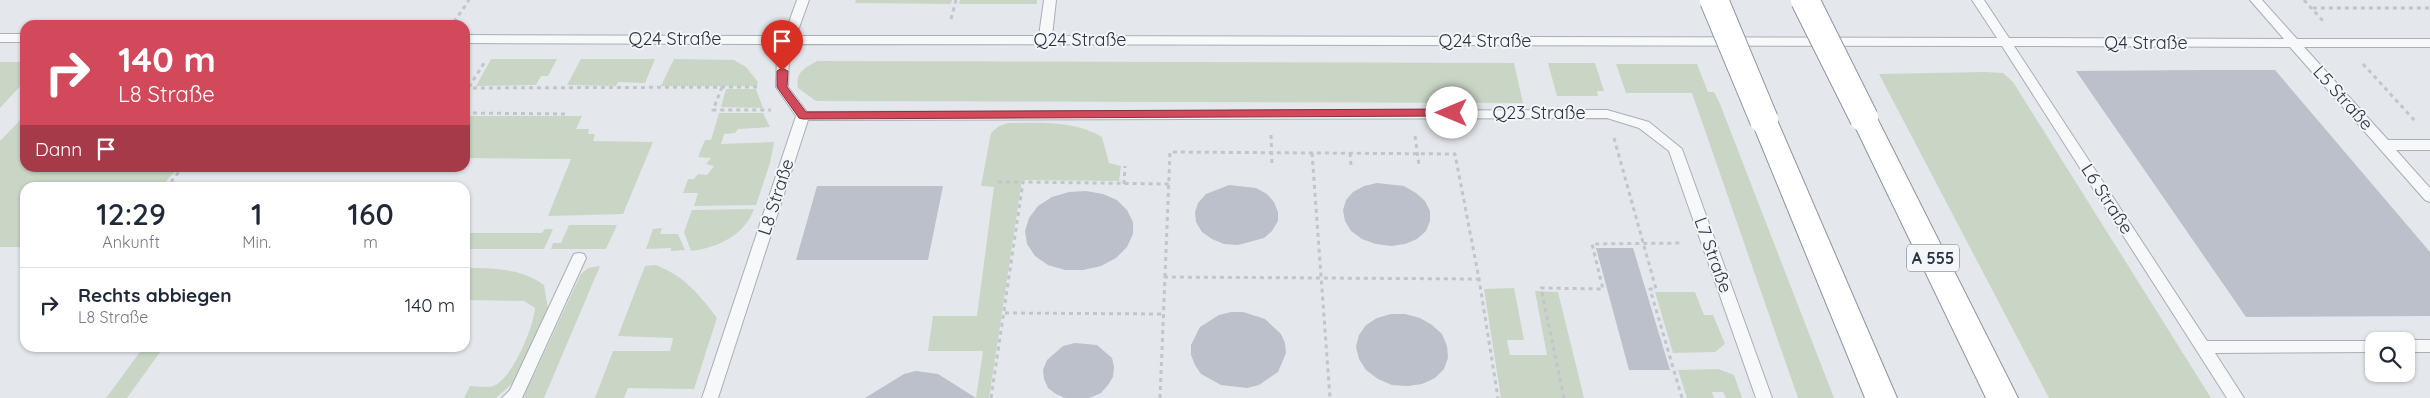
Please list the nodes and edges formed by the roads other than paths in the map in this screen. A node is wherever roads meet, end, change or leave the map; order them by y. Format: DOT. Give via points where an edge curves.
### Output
graph roads {
  1 [pos="803,0"];
  2 [pos="1050,0"];
  3 [pos="1714,0"];
  4 [pos="1805,0"];
  5 [pos="1978,0"];
  6 [pos="2256,0"];
  7 [pos="0,38"];
  8 [pos="20,38"];
  9 [pos="470,39"];
  10 [pos="787,40"];
  11 [pos="1044,40"];
  12 [pos="2430,42"];
  13 [pos="1863,43"];
  14 [pos="2005,43"];
  15 [pos="2294,43"];
  16 [pos="801,113"];
  17 [pos="1644,125"];
  18 [pos="2385,145"];
  19 [pos="2430,145"];
  20 [pos="2430,197"];
  21 [pos="579,258"];
  22 [pos="2204,346"];
  23 [pos="2365,346"];
  24 [pos="2415,346"];
  25 [pos="2430,346"];
  26 [pos="510,398"];
  27 [pos="710,398"];
  28 [pos="1764,398"];
  29 [pos="1881,398"];
  30 [pos="2002,398"];
  31 [pos="2236,398"];
  1 -- 10 [label="lane"];
  2 -- 11 [label="lane"];
  3 -- 29 [label="highway, bridge"];
  4 -- 30 [label="highway, A 555, bridge"];
  5 -- 14 [label="lane, L6 Straße"];
  6 -- 15 [label="lane, L5 Straße"];
  7 -- 8 [label="lane"];
  9 -- 10 [label="lane, Q24 Straße"];
  10 -- 11 [label="lane, Q24 Straße"];
  10 -- 16 [label="lane" via="782,87"];
  11 -- 13 [label="lane, Q24 Straße"];
  12 -- 15 [label="lane, Q4 Straße"];
  13 -- 14 [label="lane, Q4 Straße"];
  14 -- 15 [label="lane, Q4 Straße"];
  14 -- 22 [label="lane, L6 Straße"];
  15 -- 18 [label="lane, L5 Straße"];
  16 -- 17 [label="lane, Q23 Straße" via="1607,114"];
  16 -- 27 [label="lane, L8 Straße"];
  17 -- 28 [label="lane, L7 Straße" via="1675,149"];
  18 -- 19 [label="lane"];
  18 -- 20 [label="lane, L5 Straße"];
  21 -- 26 [label="lane" via="516,394"];
  22 -- 23 [label="lane"];
  22 -- 31 [label="lane, L6 Straße"];
  24 -- 25 [label="lane"];
}
